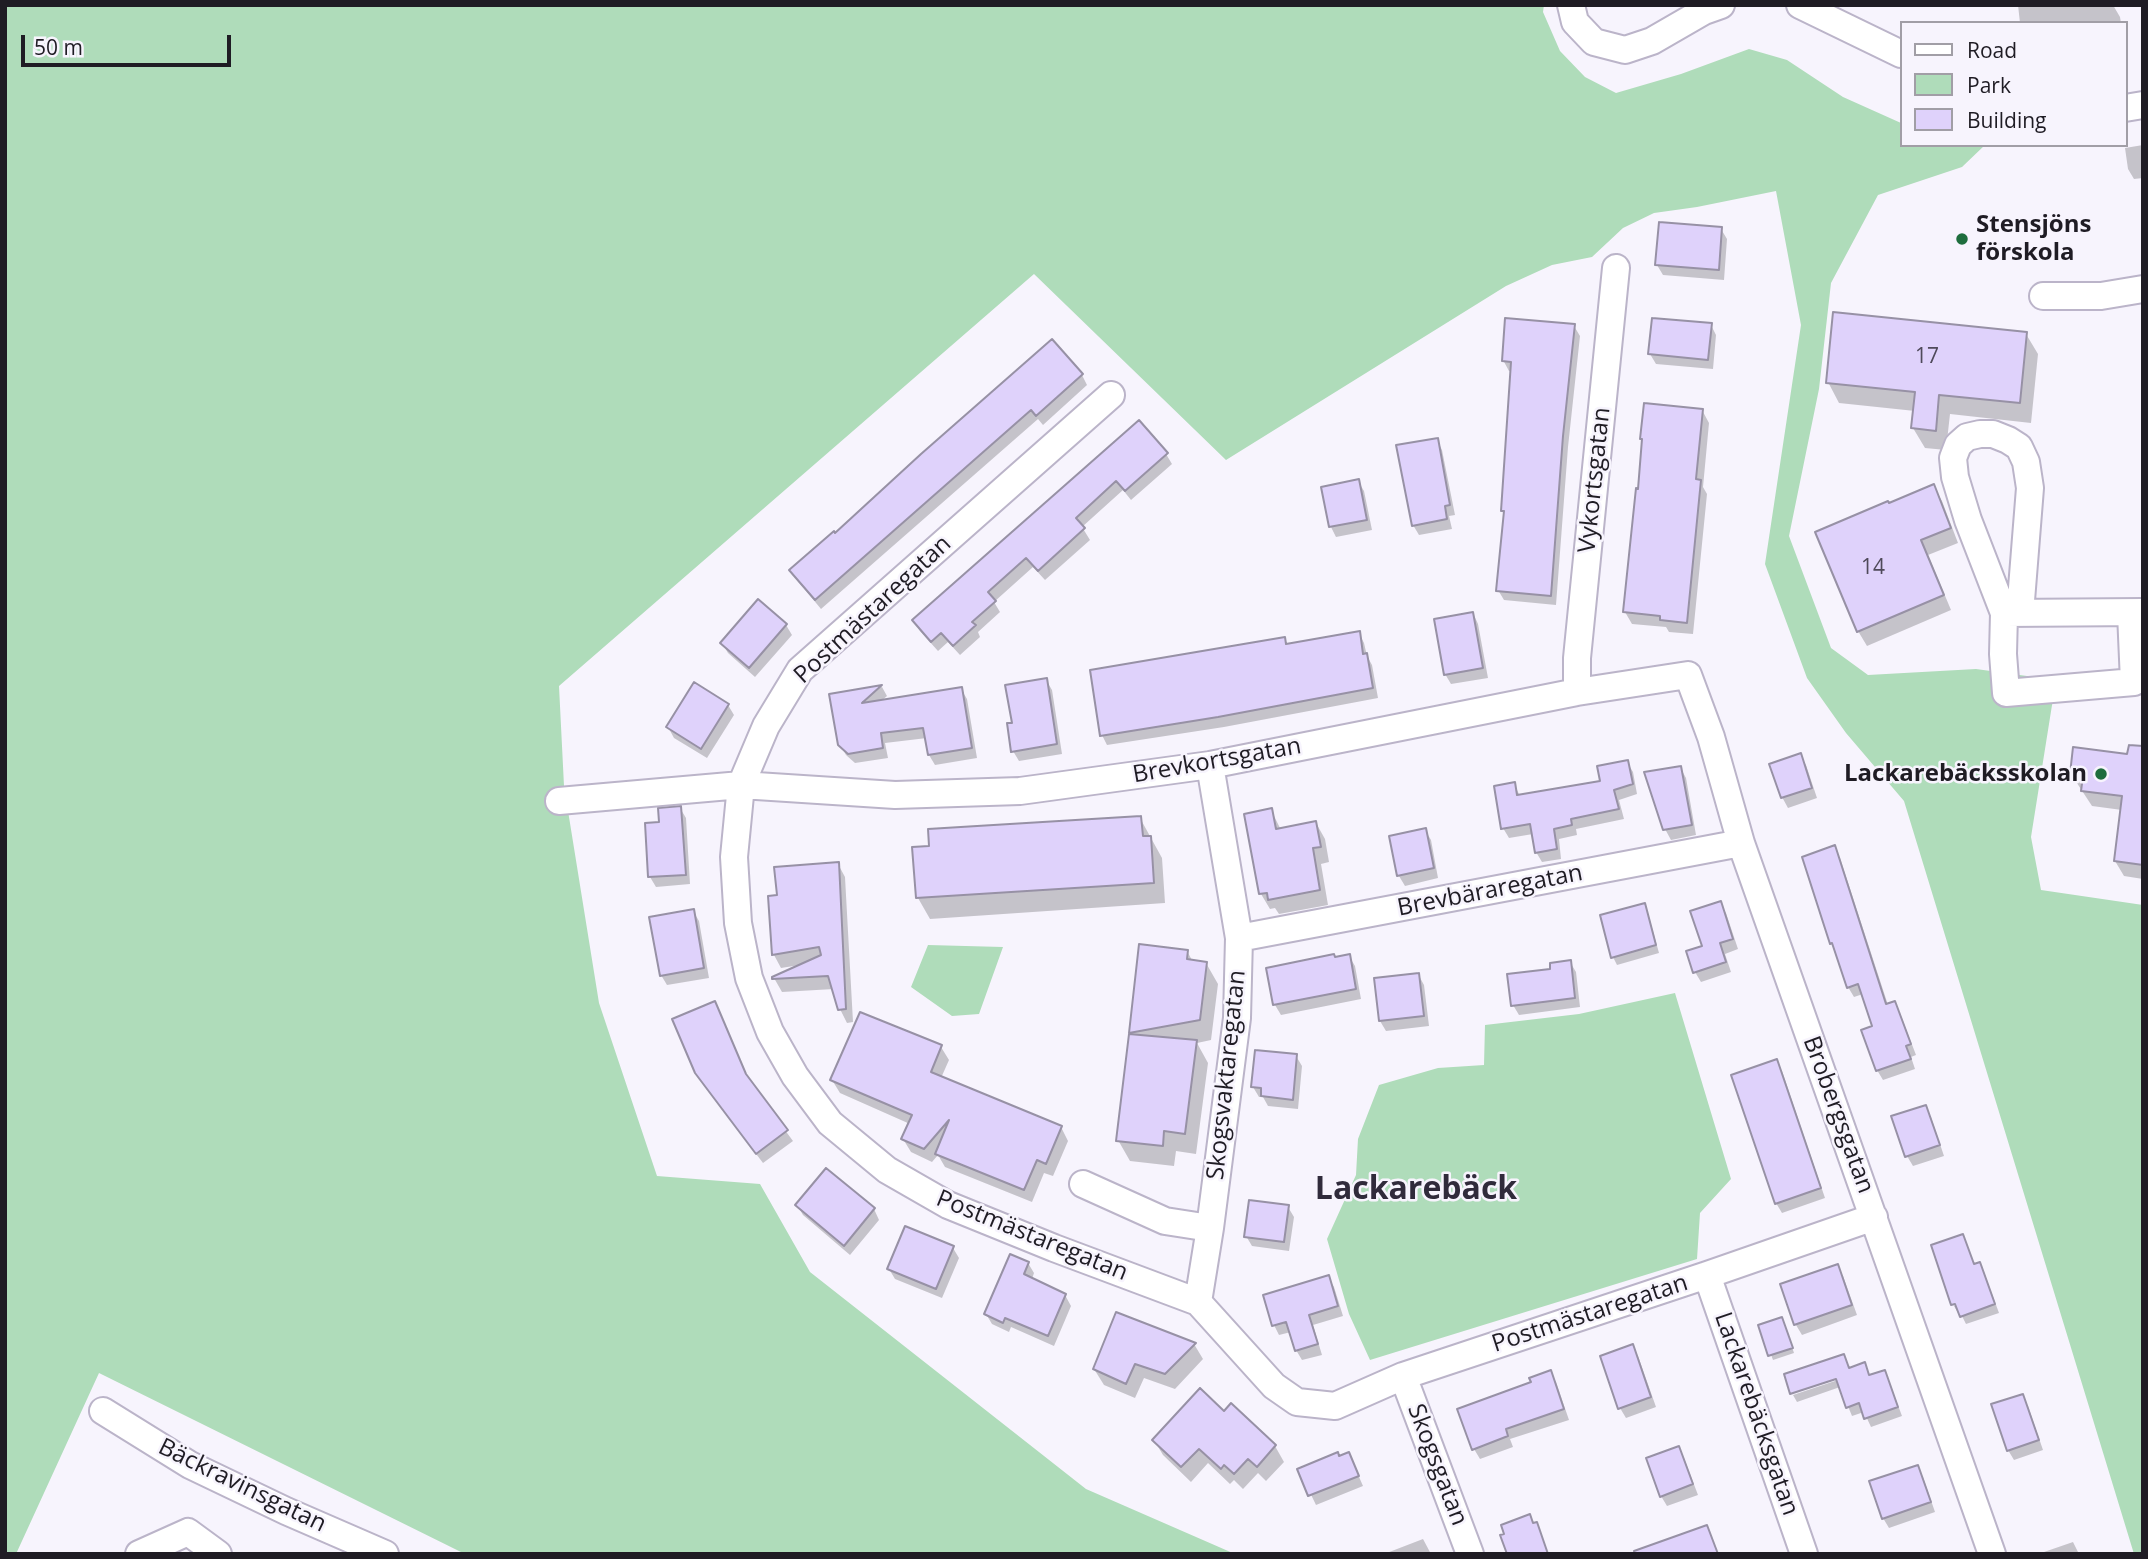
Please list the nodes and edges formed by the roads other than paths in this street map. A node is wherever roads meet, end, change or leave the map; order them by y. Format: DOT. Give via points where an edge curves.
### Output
graph roads {
  1 [pos="1571,5"];
  2 [pos="1721,5"];
  3 [pos="1815,8"];
  4 [pos="1899,53"];
  5 [pos="1616,268"];
  6 [pos="2143,289"];
  7 [pos="2043,296"];
  8 [pos="1111,395"];
  9 [pos="2137,612"];
  10 [pos="2012,613"];
  11 [pos="1688,675"];
  12 [pos="1577,692"];
  13 [pos="1210,765"];
  14 [pos="741,785"];
  15 [pos="559,801"];
  16 [pos="1741,843"];
  17 [pos="1239,938"];
  18 [pos="1083,1184"];
  19 [pos="1874,1217"];
  20 [pos="1210,1228"];
  21 [pos="1707,1275"];
  22 [pos="1198,1302"];
  23 [pos="1403,1376"];
  24 [pos="103,1411"];
  25 [pos="138,1554"];
  26 [pos="218,1554"];
  27 [pos="385,1554"];
  28 [pos="1470,1554"];
  29 [pos="1804,1554"];
  30 [pos="1992,1554"];
  1 -- 2 [label="street" via="1575,22 1594,42 1625,50"];
  3 -- 4 [label="street"];
  5 -- 12 [label="street, Vykortsgatan"];
  6 -- 7 [label="street" via="2101,296"];
  8 -- 14 [label="street, Postmästaregatan" via="800,670 766,726"];
  9 -- 10 [label="street"];
  9 -- 10 [label="street" via="2134,682 2006,693 2003,654"];
  10 -- 10 [label="street" via="2030,488 2026,462 2019,447 2008,440 1993,434 1967,436 1953,458 1955,477 1968,520"];
  11 -- 12 [label="street, Brevkortsgatan"];
  11 -- 16 [label="street, Brobergsgatan"];
  12 -- 13 [label="street, Brevkortsgatan"];
  13 -- 14 [label="street, Brevkortsgatan" via="1020,792 895,795"];
  13 -- 17 [label="street, Skogsvaktaregatan"];
  14 -- 15 [label="street, Brevkortsgatan"];
  14 -- 22 [label="street, Postmästaregatan" via="734,857 738,923 748,978 769,1032 830,1123 887,1170 948,1205"];
  16 -- 17 [label="street, Brevbäraregatan"];
  16 -- 19 [label="street, Brobergsgatan"];
  17 -- 20 [label="street, Skogsvaktaregatan" via="1237,1018"];
  18 -- 20 [label="street" via="1165,1221"];
  19 -- 21 [label="street, Postmästaregatan"];
  19 -- 30 [label="street, Brobergsgatan"];
  20 -- 22 [label="street, Skogsvaktaregatan"];
  21 -- 23 [label="street, Postmästaregatan"];
  21 -- 29 [label="street, Lackarebäcksgatan"];
  22 -- 23 [label="street, Postmästaregatan" via="1274,1386 1297,1402 1335,1406"];
  23 -- 28 [label="street, Skogsgatan"];
  24 -- 27 [label="street, Bäckravinsgatan" via="190,1465"];
  25 -- 26 [label="street" via="188,1532"];
}
